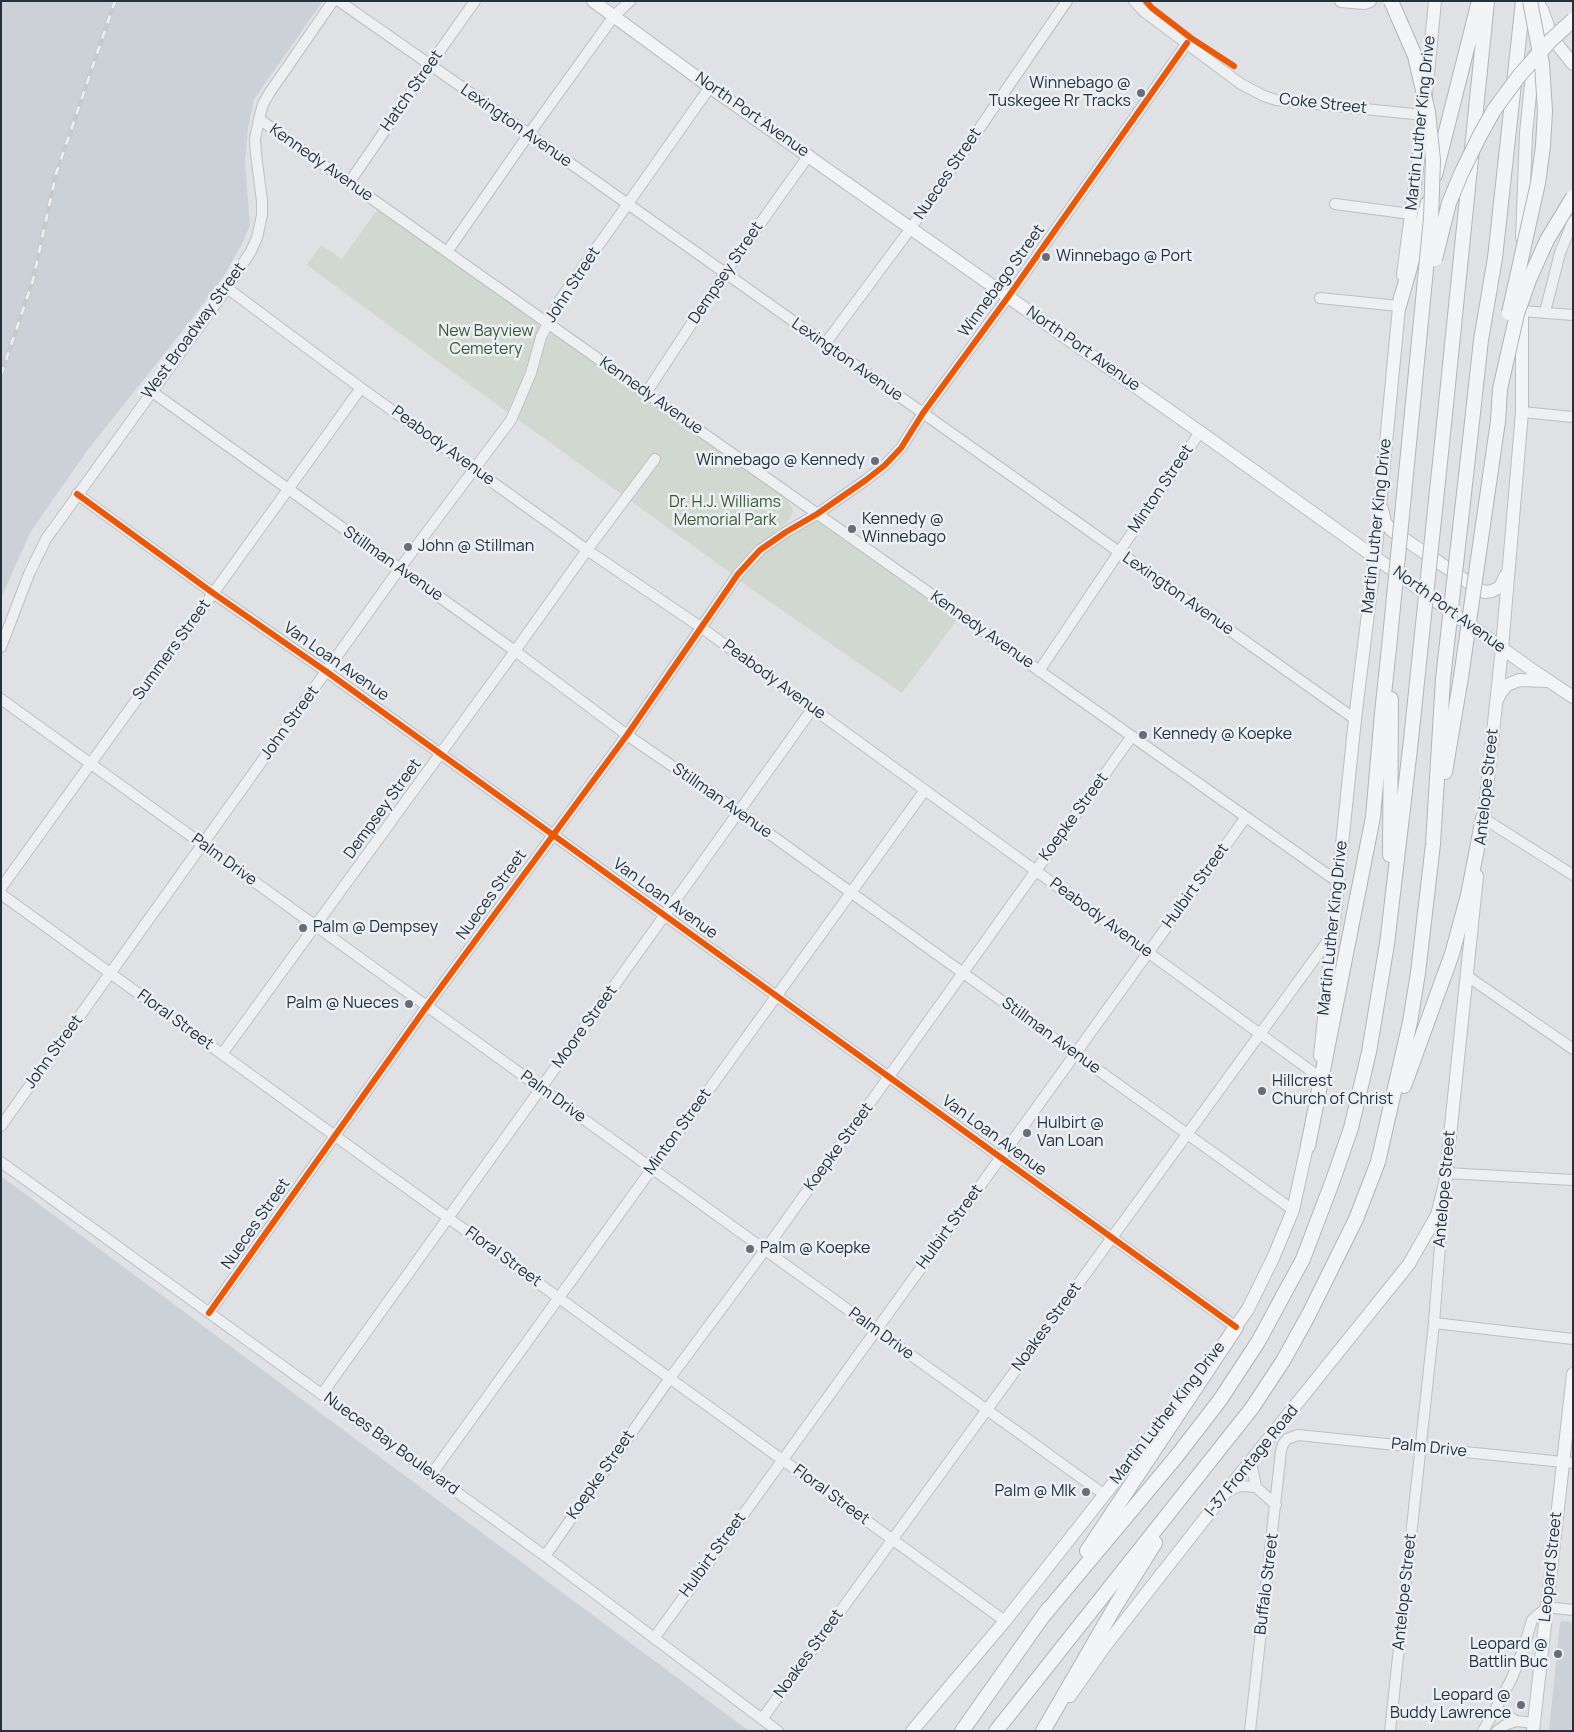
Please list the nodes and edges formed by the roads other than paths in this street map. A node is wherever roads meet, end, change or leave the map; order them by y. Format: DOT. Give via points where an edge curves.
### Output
graph roads {
  1 [pos="333,1"];
  2 [pos="339,1"];
  3 [pos="476,1"];
  4 [pos="593,1"];
  5 [pos="630,1"];
  6 [pos="1066,1"];
  7 [pos="1134,1"];
  8 [pos="1341,1"];
  9 [pos="1370,1"];
  10 [pos="1391,1"];
  11 [pos="1435,1"];
  12 [pos="1479,1"];
  13 [pos="1487,1"];
  14 [pos="1523,1"];
  15 [pos="1530,1"];
  16 [pos="1540,1"];
  17 [pos="614,16"];
  18 [pos="1573,20"];
  19 [pos="1187,43"];
  20 [pos="1573,64"];
  21 [pos="429,66"];
  22 [pos="1514,83"];
  23 [pos="710,87"];
  24 [pos="1424,115"];
  25 [pos="259,119"];
  26 [pos="528,134"];
  27 [pos="809,155"];
  28 [pos="349,183"];
  29 [pos="1573,197"];
  30 [pos="628,204"];
  31 [pos="1335,204"];
  32 [pos="1411,214"];
  33 [pos="1572,224"];
  34 [pos="911,228"];
  35 [pos="447,252"];
  36 [pos="725,273"];
  37 [pos="226,288"];
  38 [pos="1008,297"];
  39 [pos="1320,298"];
  40 [pos="1399,306"];
  41 [pos="1522,311"];
  42 [pos="1545,312"];
  43 [pos="1573,315"];
  44 [pos="547,322"];
  45 [pos="1420,338"];
  46 [pos="825,344"];
  47 [pos="361,388"];
  48 [pos="1500,389"];
  49 [pos="151,391"];
  50 [pos="646,393"];
  51 [pos="1522,412"];
  52 [pos="923,413"];
  53 [pos="1573,417"];
  54 [pos="1200,432"];
  55 [pos="655,459"];
  56 [pos="475,469"];
  57 [pos="287,490"];
  58 [pos="77,494"];
  59 [pos="1381,494"];
  60 [pos="817,514"];
  61 [pos="587,550"];
  62 [pos="1119,552"];
  63 [pos="1375,557"];
  64 [pos="400,568"];
  65 [pos="1508,572"];
  66 [pos="213,593"];
  67 [pos="702,628"];
  68 [pos="1,647"];
  69 [pos="1389,648"];
  70 [pos="1502,648"];
  71 [pos="515,651"];
  72 [pos="1039,671"];
  73 [pos="327,672"];
  74 [pos="1548,681"];
  75 [pos="1573,697"];
  76 [pos="1,699"];
  77 [pos="1495,704"];
  78 [pos="812,708"];
  79 [pos="1355,719"];
  80 [pos="627,735"];
  81 [pos="1132,736"];
  82 [pos="440,754"];
  83 [pos="91,763"];
  84 [pos="925,790"];
  85 [pos="739,812"];
  86 [pos="1246,817"];
  87 [pos="1484,818"];
  88 [pos="552,835"];
  89 [pos="203,844"];
  90 [pos="1432,844"];
  91 [pos="1035,870"];
  92 [pos="1573,875"];
  93 [pos="1338,882"];
  94 [pos="1,888"];
  95 [pos="851,892"];
  96 [pos="1,894"];
  97 [pos="1390,908"];
  98 [pos="664,915"];
  99 [pos="315,925"];
  100 [pos="1332,935"];
  101 [pos="1148,952"];
  102 [pos="110,973"];
  103 [pos="964,973"];
  104 [pos="1467,976"];
  105 [pos="776,996"];
  106 [pos="427,1006"];
  107 [pos="1260,1034"];
  108 [pos="1573,1048"];
  109 [pos="222,1054"];
  110 [pos="1075,1054"];
  111 [pos="1318,1076"];
  112 [pos="889,1077"];
  113 [pos="541,1088"];
  114 [pos="1,1126"];
  115 [pos="1187,1134"];
  116 [pos="335,1136"];
  117 [pos="1308,1146"];
  118 [pos="1000,1157"];
  119 [pos="1,1162"];
  120 [pos="1378,1162"];
  121 [pos="652,1168"];
  122 [pos="1445,1179"];
  123 [pos="1573,1180"];
  124 [pos="1293,1210"];
  125 [pos="448,1218"];
  126 [pos="1112,1238"];
  127 [pos="765,1250"];
  128 [pos="559,1298"];
  129 [pos="209,1313"];
  130 [pos="1434,1323"];
  131 [pos="1236,1327"];
  132 [pos="876,1330"];
  133 [pos="1573,1339"];
  134 [pos="1573,1374"];
  135 [pos="670,1378"];
  136 [pos="322,1394"];
  137 [pos="987,1410"];
  138 [pos="1287,1440"];
  139 [pos="1224,1444"];
  140 [pos="1420,1447"];
  141 [pos="782,1459"];
  142 [pos="1251,1462"];
  143 [pos="1568,1462"];
  144 [pos="431,1475"];
  145 [pos="1256,1487"];
  146 [pos="1226,1492"];
  147 [pos="1105,1495"];
  148 [pos="1276,1505"];
  149 [pos="892,1539"];
  150 [pos="544,1556"];
  151 [pos="1547,1607"];
  152 [pos="1573,1610"];
  153 [pos="1044,1615"];
  154 [pos="1005,1621"];
  155 [pos="655,1637"];
  156 [pos="1495,1711"];
  157 [pos="762,1719"];
  158 [pos="1516,1721"];
  159 [pos="1534,1727"];
  160 [pos="1498,1730"];
  161 [pos="778,1731"];
  162 [pos="912,1731"];
  163 [pos="962,1731"];
  164 [pos="996,1731"];
  165 [pos="1044,1731"];
  166 [pos="1250,1731"];
  167 [pos="1390,1731"];
  168 [pos="1482,1731"];
  1 -- 25 [label="street, West Broadway Street" via="270,92"];
  2 -- 21 [label="street, Lexington Avenue"];
  3 -- 21 [label="street, Hatch Street"];
  4 -- 17 [label="main road, North Port Avenue"];
  5 -- 17 [label="street"];
  6 -- 34 [label="street, Nueces Street"];
  7 -- 19 [label="street, Coke Street"];
  8 -- 9 [label="main road"];
  10 -- 45 [label="highway, bridge" via="1414,56 1428,112 1433,160"];
  11 -- 24 [label="main road, Martin Luther King Drive"];
  12 -- 40 [label="highway"];
  13 -- 97 [label="highway, bridge" via="1404,807"];
  14 -- 22 [label="highway"];
  15 -- 48 [label="highway, bridge" via="1542,64 1543,146 1506,330"];
  16 -- 20 [label="main road" via="1552,38"];
  16 -- 41 [label="main road, Antelope Street" via="1526,133"];
  17 -- 23 [label="main road, North Port Avenue"];
  17 -- 26 [label="street"];
  18 -- 22 [label="highway, bridge"];
  19 -- 24 [label="street, Coke Street" via="1241,84 1276,100"];
  19 -- 38 [label="street, Winnebago Street"];
  21 -- 26 [label="street, Lexington Avenue"];
  21 -- 28 [label="street, Hatch Street"];
  22 -- 45 [label="highway, bridge" via="1478,137 1449,203"];
  22 -- 90 [label="highway, bridge" via="1443,679"];
  23 -- 27 [label="main road, North Port Avenue"];
  23 -- 30 [label="street, John Street"];
  24 -- 32 [label="main road, Martin Luther King Drive"];
  25 -- 28 [label="street, Kennedy Avenue"];
  25 -- 37 [label="street, West Broadway Street" via="255,139 262,215 251,251"];
  26 -- 30 [label="street, Lexington Avenue"];
  26 -- 35 [label="street"];
  27 -- 34 [label="main road, North Port Avenue"];
  27 -- 36 [label="street, Dempsey Street"];
  28 -- 35 [label="street, Kennedy Avenue"];
  29 -- 48 [label="highway, bridge" via="1547,240 1529,280"];
  30 -- 36 [label="street, Lexington Avenue"];
  30 -- 44 [label="street, John Street"];
  31 -- 32 [label="street"];
  32 -- 40 [label="main road, Martin Luther King Drive"];
  33 -- 42 [label="street" via="1555,269"];
  34 -- 38 [label="main road, North Port Avenue"];
  34 -- 46 [label="street, Nueces Street"];
  35 -- 44 [label="street, Kennedy Avenue"];
  36 -- 46 [label="street, Lexington Avenue"];
  36 -- 50 [label="street, Dempsey Street"];
  37 -- 47 [label="street, Peabody Avenue"];
  37 -- 49 [label="street, West Broadway Street"];
  38 -- 52 [label="street, Winnebago Street"];
  38 -- 54 [label="main road, North Port Avenue"];
  39 -- 40 [label="street"];
  40 -- 59 [label="main road, Martin Luther King Drive"];
  41 -- 42 [label="street"];
  41 -- 51 [label="main road, Antelope Street"];
  42 -- 43 [label="street"];
  44 -- 50 [label="street, Kennedy Avenue"];
  44 -- 56 [label="street, John Street" via="531,373 511,420"];
  45 -- 69 [label="highway, bridge"];
  46 -- 52 [label="street, Lexington Avenue"];
  47 -- 56 [label="street, Peabody Avenue"];
  47 -- 57 [label="street, Summers Street"];
  48 -- 90 [label="highway, bridge" via="1461,677"];
  49 -- 57 [label="street, Stillman Avenue"];
  49 -- 58 [label="street, West Broadway Street"];
  50 -- 60 [label="street, Kennedy Avenue"];
  51 -- 53 [label="street"];
  51 -- 65 [label="main road, Antelope Street"];
  52 -- 60 [label="street, Winnebago Street" via="901,448 885,465"];
  52 -- 62 [label="street, Lexington Avenue"];
  54 -- 62 [label="street, Minton Street"];
  54 -- 63 [label="main road, North Port Avenue"];
  55 -- 61 [label="street, Dempsey Street"];
  56 -- 61 [label="street, Peabody Avenue"];
  56 -- 64 [label="street, John Street"];
  57 -- 64 [label="street, Stillman Avenue"];
  57 -- 66 [label="street, Summers Street"];
  58 -- 66 [label="street, Van Loan Avenue"];
  58 -- 68 [label="street, West Broadway Street" via="37,557"];
  59 -- 63 [label="main road, Martin Luther King Drive"];
  59 -- 65 [label="main road" via="1385,522 1391,530 1475,587 1484,592 1492,591 1500,587"];
  60 -- 67 [label="street, Nueces Street" via="760,550 738,574"];
  60 -- 72 [label="street, Kennedy Avenue"];
  61 -- 67 [label="street, Peabody Avenue"];
  61 -- 71 [label="street, Dempsey Street"];
  62 -- 72 [label="street, Minton Street"];
  62 -- 79 [label="street, Lexington Avenue"];
  63 -- 70 [label="main road, North Port Avenue"];
  63 -- 79 [label="main road, Martin Luther King Drive"];
  64 -- 71 [label="street, Stillman Avenue"];
  64 -- 73 [label="street, John Street"];
  65 -- 70 [label="main road, Antelope Street"];
  66 -- 73 [label="street, Van Loan Avenue"];
  66 -- 83 [label="street, Summers Street"];
  67 -- 78 [label="street, Peabody Avenue"];
  67 -- 80 [label="street, Nueces Street"];
  69 -- 97 [label="highway"];
  69 -- 117 [label="highway" via="1373,817"];
  70 -- 74 [label="main road, North Port Avenue"];
  70 -- 77 [label="main road, Antelope Street"];
  71 -- 80 [label="street, Stillman Avenue"];
  71 -- 82 [label="street, Dempsey Street"];
  72 -- 81 [label="street, Kennedy Avenue"];
  73 -- 82 [label="street, Van Loan Avenue"];
  73 -- 89 [label="street, John Street"];
  74 -- 75 [label="main road, North Port Avenue"];
  74 -- 77 [label="main road" via="1527,680 1507,685"];
  76 -- 83 [label="street, Palm Drive"];
  77 -- 87 [label="main road, Antelope Street"];
  78 -- 84 [label="street, Peabody Avenue"];
  78 -- 85 [label="street, Moore Street"];
  79 -- 93 [label="main road, Martin Luther King Drive"];
  80 -- 85 [label="street, Stillman Avenue"];
  80 -- 88 [label="street, Nueces Street"];
  81 -- 86 [label="street, Kennedy Avenue"];
  81 -- 91 [label="street, Koepke Street"];
  82 -- 88 [label="street, Van Loan Avenue"];
  82 -- 99 [label="street, Dempsey Street"];
  83 -- 89 [label="street, Palm Drive"];
  83 -- 94 [label="street, Summers Street"];
  84 -- 91 [label="street, Peabody Avenue"];
  84 -- 95 [label="street, Minton Street"];
  85 -- 95 [label="street, Stillman Avenue"];
  85 -- 98 [label="street, Moore Street"];
  86 -- 93 [label="street, Kennedy Avenue"];
  86 -- 101 [label="street, Hulbirt Street"];
  87 -- 92 [label="street"];
  87 -- 104 [label="main road, Antelope Street"];
  87 -- 120 [label="highway" via="1452,954"];
  88 -- 98 [label="street, Van Loan Avenue"];
  88 -- 106 [label="street, Nueces Street"];
  89 -- 99 [label="street, Palm Drive"];
  89 -- 102 [label="street, John Street"];
  90 -- 120 [label="highway" via="1410,1022"];
  91 -- 101 [label="street, Peabody Avenue"];
  91 -- 103 [label="street, Koepke Street"];
  93 -- 100 [label="main road, Martin Luther King Drive"];
  95 -- 103 [label="street, Stillman Avenue"];
  95 -- 105 [label="street, Minton Street"];
  96 -- 102 [label="street, Floral Street"];
  97 -- 153 [label="highway" via="1370,1052 1353,1119 1303,1259 1258,1342 1220,1400"];
  98 -- 105 [label="street, Van Loan Avenue"];
  98 -- 113 [label="street, Moore Street"];
  99 -- 106 [label="street, Palm Drive"];
  99 -- 109 [label="street, Dempsey Street"];
  100 -- 107 [label="street, Noakes Street"];
  100 -- 111 [label="main road, Martin Luther King Drive"];
  101 -- 107 [label="street, Peabody Avenue"];
  101 -- 110 [label="street, Hulbirt Street"];
  102 -- 109 [label="street, Floral Street"];
  102 -- 114 [label="street, John Street"];
  103 -- 110 [label="street, Stillman Avenue"];
  103 -- 112 [label="street, Koepke Street"];
  104 -- 108 [label="street"];
  104 -- 122 [label="main road, Antelope Street"];
  105 -- 112 [label="street, Van Loan Avenue"];
  105 -- 121 [label="street, Minton Street"];
  106 -- 113 [label="street, Palm Drive"];
  106 -- 116 [label="street, Nueces Street"];
  107 -- 111 [label="street, Peabody Avenue"];
  107 -- 115 [label="street, Noakes Street"];
  109 -- 116 [label="street, Floral Street"];
  110 -- 115 [label="street, Stillman Avenue"];
  110 -- 118 [label="street, Hulbirt Street"];
  111 -- 117 [label="main road, Martin Luther King Drive"];
  112 -- 118 [label="street, Van Loan Avenue"];
  112 -- 127 [label="street, Koepke Street"];
  113 -- 121 [label="street, Palm Drive"];
  113 -- 125 [label="street, Moore Street"];
  115 -- 124 [label="street, Stillman Avenue"];
  115 -- 126 [label="street, Noakes Street"];
  116 -- 125 [label="street, Floral Street"];
  116 -- 129 [label="street, Nueces Street"];
  117 -- 124 [label="main road, Martin Luther King Drive"];
  118 -- 126 [label="street, Van Loan Avenue"];
  118 -- 132 [label="street, Hulbirt Street"];
  119 -- 129 [label="street, Nueces Bay Boulevard"];
  120 -- 139 [label="highway" via="1356,1219 1284,1361"];
  121 -- 127 [label="street, Palm Drive"];
  121 -- 128 [label="street, Minton Street"];
  122 -- 123 [label="street"];
  122 -- 130 [label="street, Antelope Street"];
  122 -- 142 [label="main road, I-37 Frontage Road" via="1437,1215 1410,1264"];
  124 -- 131 [label="main road, Martin Luther King Drive" via="1258,1291"];
  125 -- 128 [label="street, Floral Street"];
  125 -- 136 [label="street, Moore Street"];
  126 -- 131 [label="street, Van Loan Avenue"];
  126 -- 137 [label="street, Noakes Street"];
  127 -- 132 [label="street, Palm Drive"];
  127 -- 135 [label="street, Koepke Street"];
  128 -- 135 [label="street, Floral Street"];
  128 -- 144 [label="street, Minton Street"];
  129 -- 136 [label="street, Nueces Bay Boulevard"];
  130 -- 133 [label="street"];
  130 -- 140 [label="street, Antelope Street"];
  131 -- 147 [label="main road, Martin Luther King Drive"];
  131 -- 153 [label="highway"];
  132 -- 137 [label="street, Palm Drive"];
  132 -- 141 [label="street, Hulbirt Street"];
  134 -- 143 [label="main road, Leopard Street"];
  135 -- 141 [label="street, Floral Street"];
  135 -- 150 [label="street, Koepke Street"];
  136 -- 144 [label="street, Nueces Bay Boulevard"];
  137 -- 147 [label="street, Palm Drive"];
  137 -- 149 [label="street, Noakes Street"];
  138 -- 140 [label="street, Palm Drive" via="1298,1435"];
  138 -- 148 [label="street, Buffalo Street" via="1281,1451"];
  139 -- 164 [label="highway"];
  139 -- 165 [label="highway" via="1141,1564"];
  140 -- 143 [label="street, Palm Drive"];
  140 -- 167 [label="street, Antelope Street"];
  141 -- 149 [label="street, Floral Street"];
  141 -- 155 [label="street, Hulbirt Street"];
  142 -- 145 [label="street"];
  142 -- 146 [label="main road, I-37 Frontage Road"];
  143 -- 151 [label="main road, Leopard Street"];
  144 -- 150 [label="street, Nueces Bay Boulevard"];
  145 -- 146 [label="street" via="1239,1486"];
  145 -- 148 [label="street"];
  146 -- 165 [label="main road, I-37 Frontage Road" via="1105,1646"];
  147 -- 154 [label="main road, Martin Luther King Drive"];
  148 -- 166 [label="street, Buffalo Street"];
  149 -- 154 [label="street, Floral Street"];
  149 -- 157 [label="street, Noakes Street"];
  150 -- 155 [label="street, Nueces Bay Boulevard"];
  151 -- 152 [label="street"];
  151 -- 156 [label="street" via="1532,1620 1512,1678"];
  151 -- 159 [label="main road, Leopard Street"];
  153 -- 163 [label="highway"];
  154 -- 162 [label="main road, Martin Luther King Drive"];
  155 -- 157 [label="street, Nueces Bay Boulevard"];
  156 -- 158 [label="street"];
  156 -- 160 [label="street"];
  156 -- 168 [label="street"];
  157 -- 161 [label="street, Nueces Bay Boulevard"];
  158 -- 159 [label="street"];
  158 -- 160 [label="street"];
}
